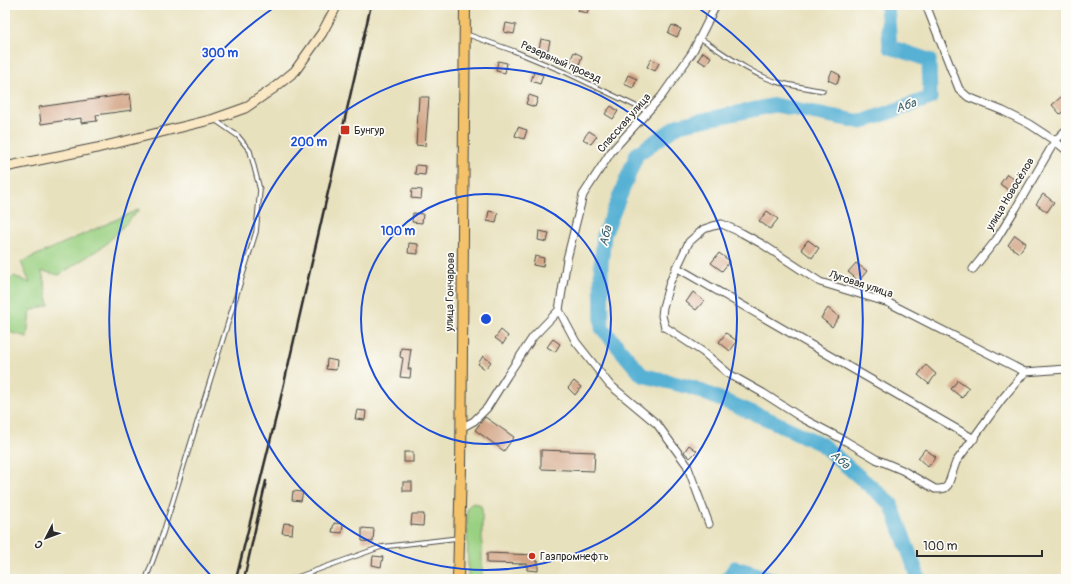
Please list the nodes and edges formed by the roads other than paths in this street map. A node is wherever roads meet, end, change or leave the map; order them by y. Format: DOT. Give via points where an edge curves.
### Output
graph roads {
  1 [pos="337,5"];
  2 [pos="466,5"];
  3 [pos="716,5"];
  4 [pos="926,5"];
  5 [pos="465,34"];
  6 [pos="700,38"];
  7 [pos="823,91"];
  8 [pos="648,112"];
  9 [pos="214,119"];
  10 [pos="1066,130"];
  11 [pos="1055,141"];
  12 [pos="1066,150"];
  13 [pos="5,167"];
  14 [pos="676,267"];
  15 [pos="973,269"];
  16 [pos="559,310"];
  17 [pos="1066,370"];
  18 [pos="1024,372"];
  19 [pos="461,428"];
  20 [pos="974,439"];
  21 [pos="709,524"];
  22 [pos="459,538"];
  23 [pos="146,579"];
  24 [pos="292,579"];
  25 [pos="458,579"];
  1 -- 9 [label="street" via="322,33 295,71 245,108"];
  2 -- 5 [label="main road, улица Гончарова"];
  3 -- 6 [label="street, Спасская улица"];
  4 -- 11 [label="street" via="959,90 968,97 1029,124"];
  5 -- 8 [label="lane, Резервный проезд" via="567,72"];
  5 -- 19 [label="main road, улица Гончарова"];
  6 -- 7 [label="lane" via="748,70 779,82"];
  6 -- 8 [label="street, Спасская улица" via="692,53"];
  8 -- 16 [label="street, Спасская улица" via="611,152 582,195 567,259"];
  9 -- 13 [label="street" via="97,148"];
  9 -- 23 [label="lane" via="238,136 250,151 260,190 256,232 163,533"];
  10 -- 11 [label="street, улица Новосёлов"];
  11 -- 12 [label="street"];
  11 -- 15 [label="street, улица Новосёлов" via="996,240"];
  14 -- 18 [label="street, Луговая улица" via="689,242 704,229 722,224 742,232 820,282 889,303"];
  14 -- 20 [label="street"];
  14 -- 20 [label="street, Луговая улица" via="663,307 665,327 703,352 729,374 763,392 802,418 935,489 945,488 956,462"];
  16 -- 19 [label="street" via="533,337 487,408 474,421"];
  16 -- 21 [label="street" via="576,342 608,384 657,424 687,465"];
  17 -- 18 [label="street"];
  18 -- 20 [label="street, Луговая улица"];
  19 -- 22 [label="main road, улица Гончарова"];
  22 -- 24 [label="lane" via="382,547"];
  22 -- 25 [label="main road, улица Гончарова"];
}
